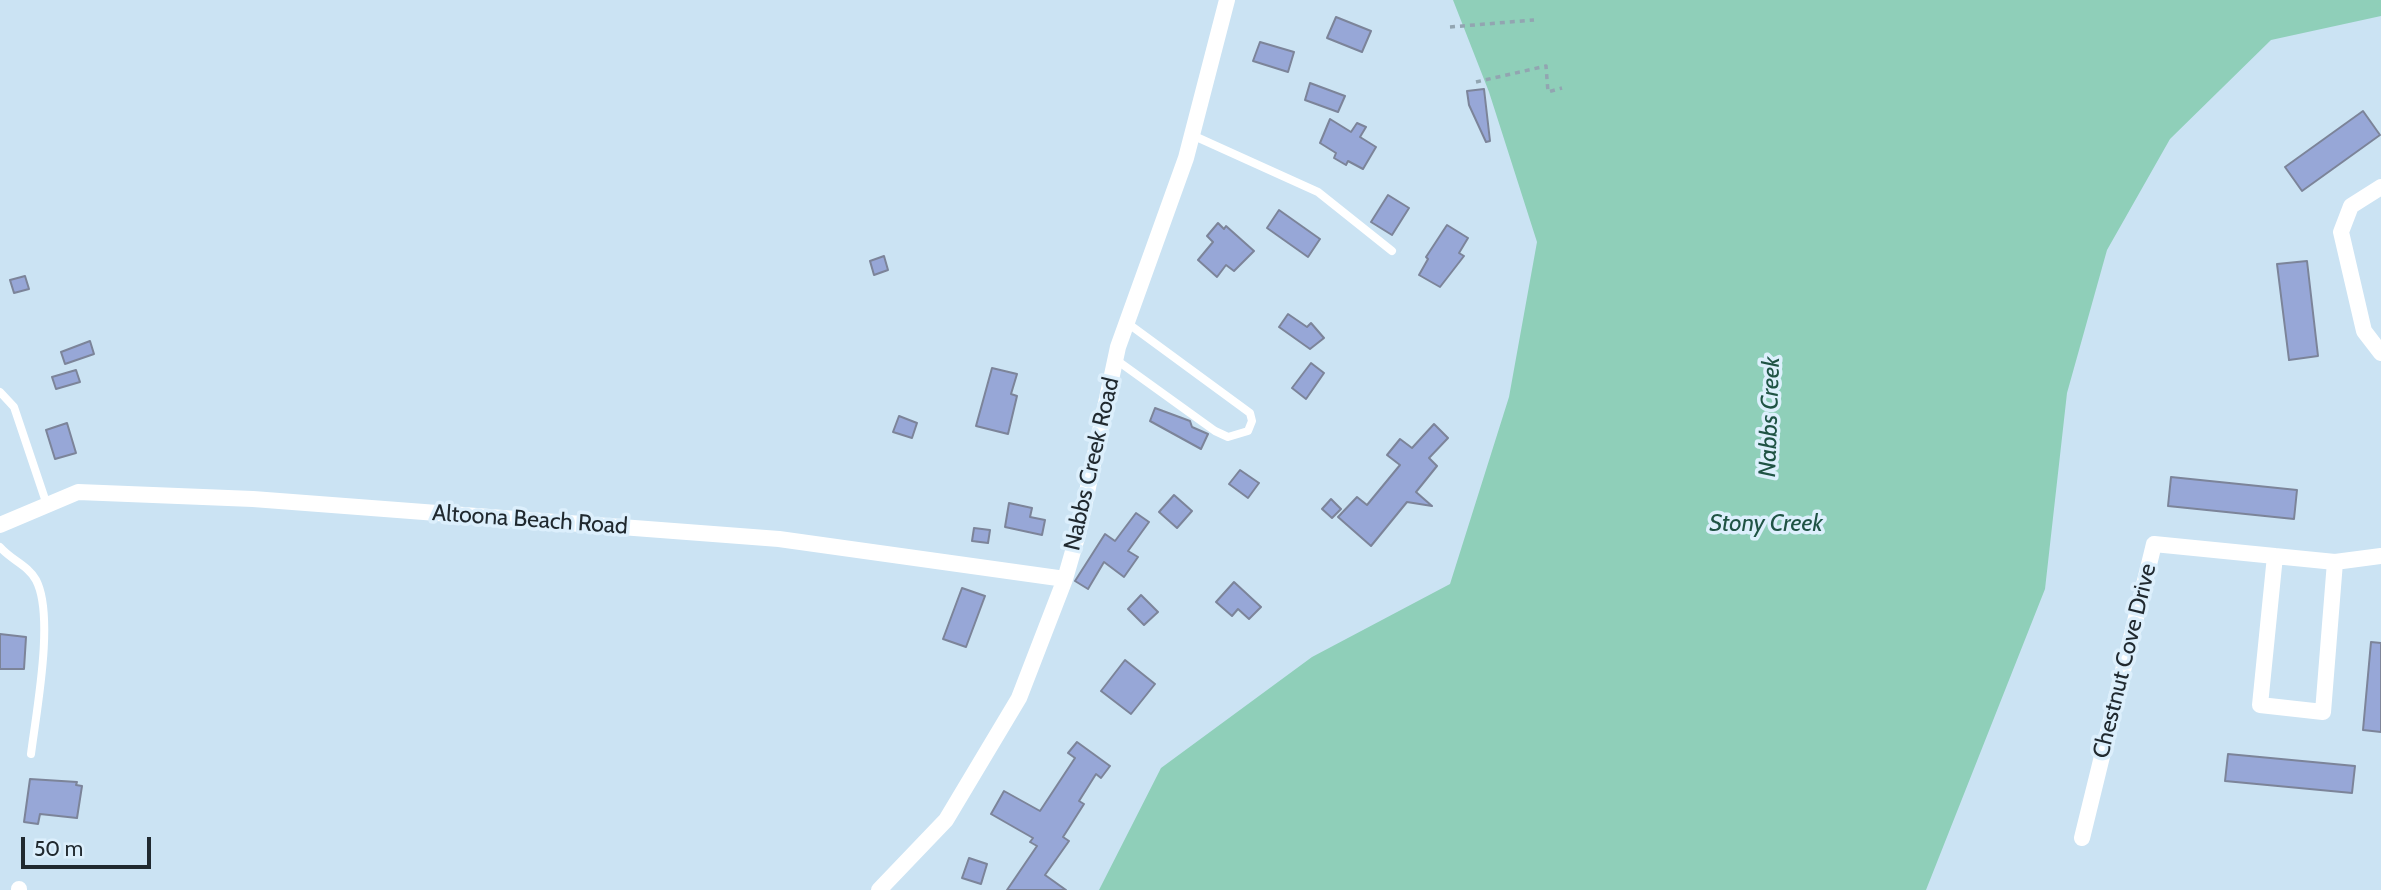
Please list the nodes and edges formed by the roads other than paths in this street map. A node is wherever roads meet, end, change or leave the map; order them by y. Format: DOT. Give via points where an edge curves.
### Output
graph roads {
  1 [pos="1227,0"];
  2 [pos="1192,135"];
  3 [pos="2381,187"];
  4 [pos="1392,251"];
  5 [pos="1126,322"];
  6 [pos="2381,353"];
  7 [pos="1115,359"];
  8 [pos="0,392"];
  9 [pos="47,505"];
  10 [pos="0,525"];
  11 [pos="0,547"];
  12 [pos="2275,556"];
  13 [pos="2381,556"];
  14 [pos="2334,562"];
  15 [pos="1065,579"];
  16 [pos="31,754"];
  17 [pos="2082,838"];
  18 [pos="879,890"];
  1 -- 2 [label="street, Nabbs Creek Road"];
  2 -- 4 [label="lane" via="1318,192"];
  2 -- 5 [label="street, Nabbs Creek Road"];
  3 -- 6 [label="street" via="2351,206 2342,232 2364,331"];
  5 -- 7 [label="street, Nabbs Creek Road"];
  5 -- 7 [label="lane" via="1250,413 1248,431 1228,437 1215,431"];
  7 -- 15 [label="street, Nabbs Creek Road"];
  8 -- 9 [label="lane" via="14,407"];
  9 -- 10 [label="street, Altoona Beach Road"];
  9 -- 15 [label="street, Altoona Beach Road" via="78,492 253,499 779,539"];
  11 -- 16 [label="lane" via="27,567 42,600 43,643"];
  12 -- 14 [label="street, Chestnut Cove Drive"];
  12 -- 14 [label="street" via="2260,705 2323,712"];
  12 -- 17 [label="street, Chestnut Cove Drive" via="2154,544"];
  13 -- 14 [label="street, Chestnut Cove Drive"];
  15 -- 18 [label="street, Nabbs Creek Road" via="1019,698 946,820"];
}
